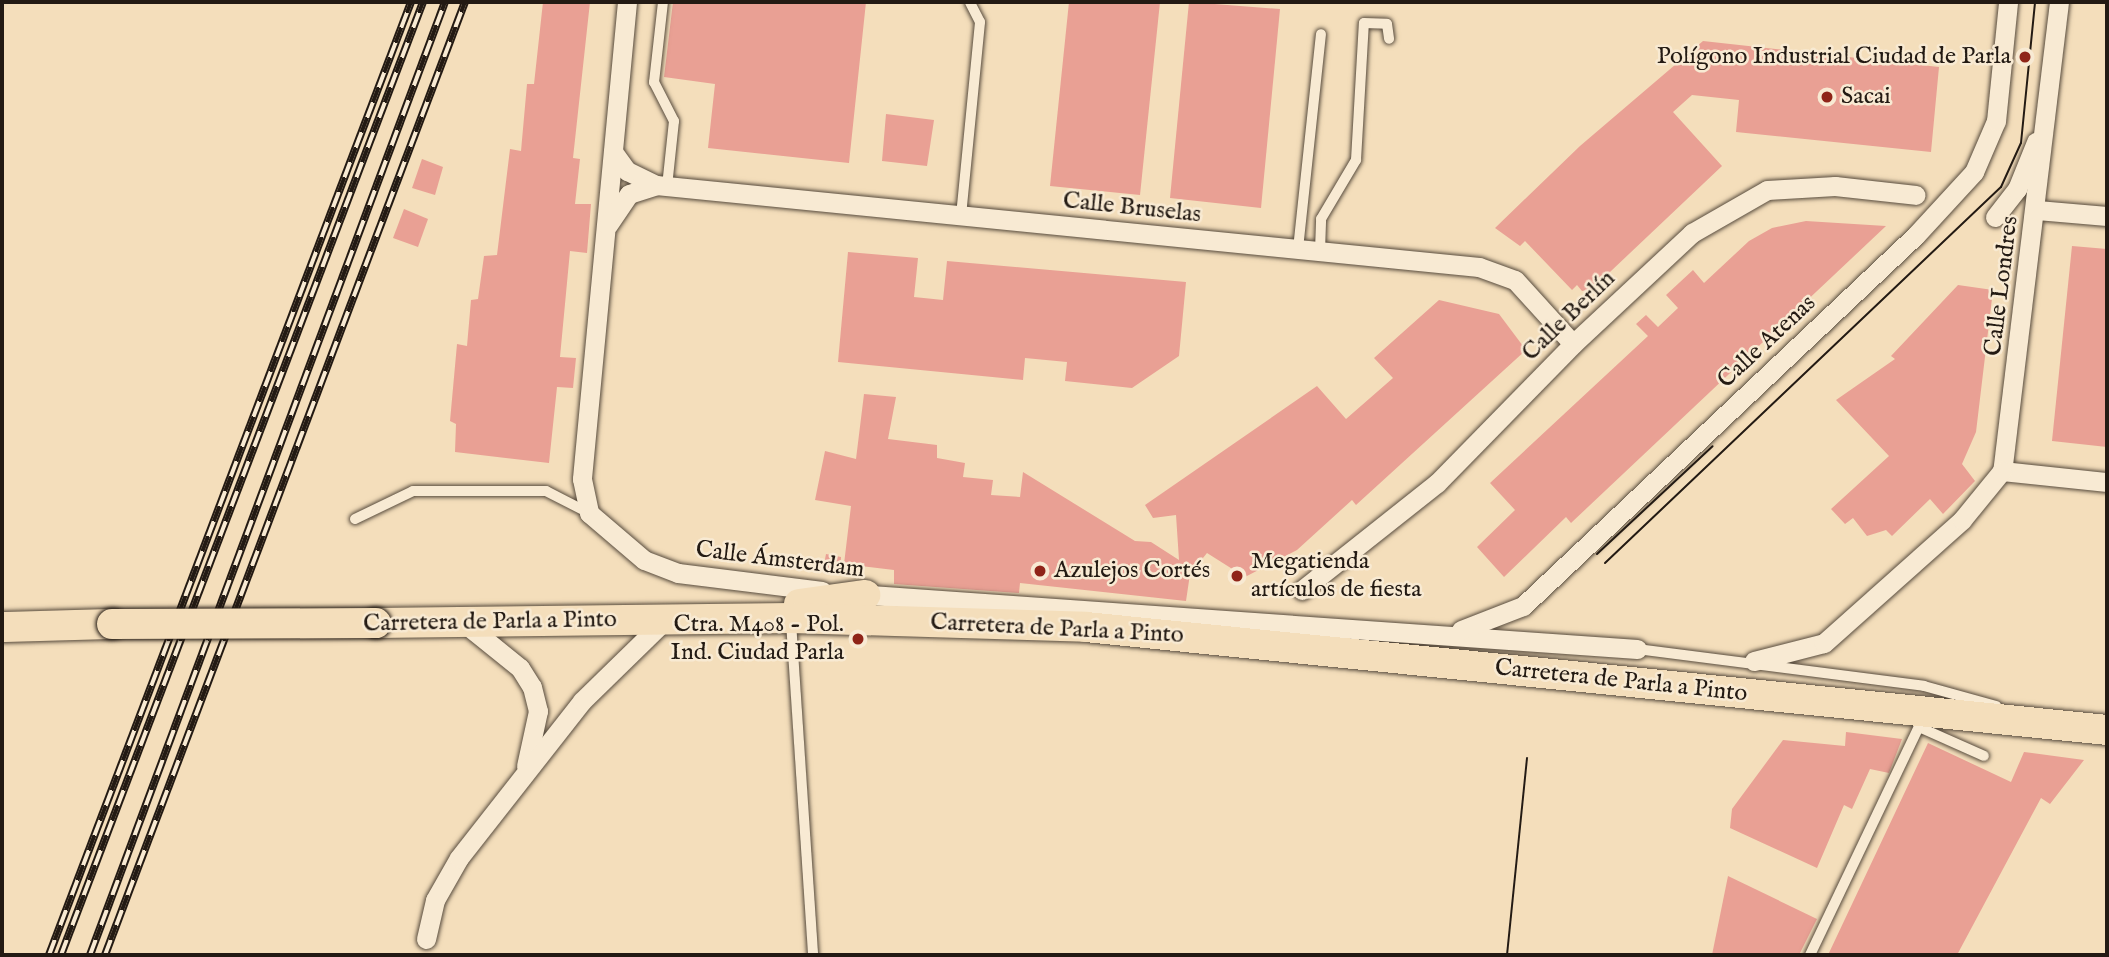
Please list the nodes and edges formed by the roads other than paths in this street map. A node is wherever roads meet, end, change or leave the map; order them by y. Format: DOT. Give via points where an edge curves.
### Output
graph roads {
  1 [pos="627,2"];
  2 [pos="663,2"];
  3 [pos="970,2"];
  4 [pos="2008,2"];
  5 [pos="2059,2"];
  6 [pos="1321,34"];
  7 [pos="1389,39"];
  8 [pos="2042,127"];
  9 [pos="613,152"];
  10 [pos="662,186"];
  11 [pos="1916,195"];
  12 [pos="1949,199"];
  13 [pos="2037,210"];
  14 [pos="961,216"];
  15 [pos="2107,216"];
  16 [pos="1995,217"];
  17 [pos="1926,225"];
  18 [pos="606,229"];
  19 [pos="1298,249"];
  20 [pos="1320,251"];
  21 [pos="1573,344"];
  22 [pos="2002,471"];
  23 [pos="2107,482"];
  24 [pos="589,513"];
  25 [pos="355,519"];
  26 [pos="1302,590"];
  27 [pos="865,595"];
  28 [pos="791,618"];
  29 [pos="678,620"];
  30 [pos="463,622"];
  31 [pos="2,627"];
  32 [pos="1443,635"];
  33 [pos="1637,649"];
  34 [pos="1754,661"];
  35 [pos="1923,719"];
  36 [pos="2068,725"];
  37 [pos="2107,730"];
  38 [pos="1983,756"];
  39 [pos="519,784"];
  40 [pos="426,939"];
  41 [pos="813,955"];
  42 [pos="1810,955"];
  1 -- 9 [label="street"];
  2 -- 10 [label="lane" via="654,82 674,121"];
  3 -- 14 [label="lane" via="980,22"];
  4 -- 12 [label="street, Calle Atenas" via="1993,137 1974,172"];
  5 -- 8 [label="street, Calle Londres"];
  6 -- 19 [label="lane"];
  7 -- 20 [label="lane" via="1387,24 1364,23 1356,160 1321,219"];
  8 -- 13 [label="street, Calle Londres"];
  8 -- 16 [label="street" via="2017,189"];
  9 -- 10 [label="street" via="626,171"];
  9 -- 18 [label="street"];
  10 -- 14 [label="street, Calle Bruselas"];
  10 -- 18 [label="street" via="629,194"];
  11 -- 12 [label="street, Calle Berlín"];
  11 -- 17 [label="street" via="1927,212"];
  11 -- 21 [label="street, Calle Berlín" via="1835,186 1767,190 1692,233"];
  12 -- 17 [label="street, Calle Atenas"];
  13 -- 15 [label="street"];
  13 -- 22 [label="street, Calle Londres"];
  14 -- 19 [label="street, Calle Bruselas"];
  17 -- 32 [label="street, Calle Atenas" via="1523,606 1480,626"];
  18 -- 24 [label="street" via="582,480"];
  19 -- 20 [label="street, Calle Bruselas"];
  20 -- 21 [label="street, Calle Bruselas" via="1491,271 1515,280"];
  21 -- 26 [label="street, Calle Berlín" via="1437,483"];
  22 -- 23 [label="street"];
  22 -- 34 [label="street" via="1962,520 1825,643"];
  24 -- 25 [label="lane" via="546,491 414,491"];
  24 -- 27 [label="street, Calle Ámsterdam" via="644,560 678,573 745,585"];
  27 -- 29 [label="main road"];
  27 -- 32 [label="street, Calle Ámsterdam"];
  28 -- 29 [label="main road, Carretera de Parla a Pinto"];
  28 -- 35 [label="main road, Carretera de Parla a Pinto" via="1086,626"];
  28 -- 41 [label="lane"];
  29 -- 30 [label="main road, Carretera de Parla a Pinto"];
  29 -- 39 [label="street" via="582,701"];
  30 -- 31 [label="main road, Carretera de Parla a Pinto, bridge"];
  30 -- 39 [label="street" via="520,668 532,687 538,711"];
  32 -- 33 [label="street, Calle Ámsterdam"];
  33 -- 34 [label="lane"];
  34 -- 36 [label="lane" via="1924,686"];
  35 -- 36 [label="main road, Carretera de Parla a Pinto"];
  35 -- 38 [label="lane"];
  35 -- 42 [label="lane"];
  36 -- 37 [label="main road, Carretera de Parla a Pinto"];
  39 -- 40 [label="street" via="459,858 435,900"];
}
